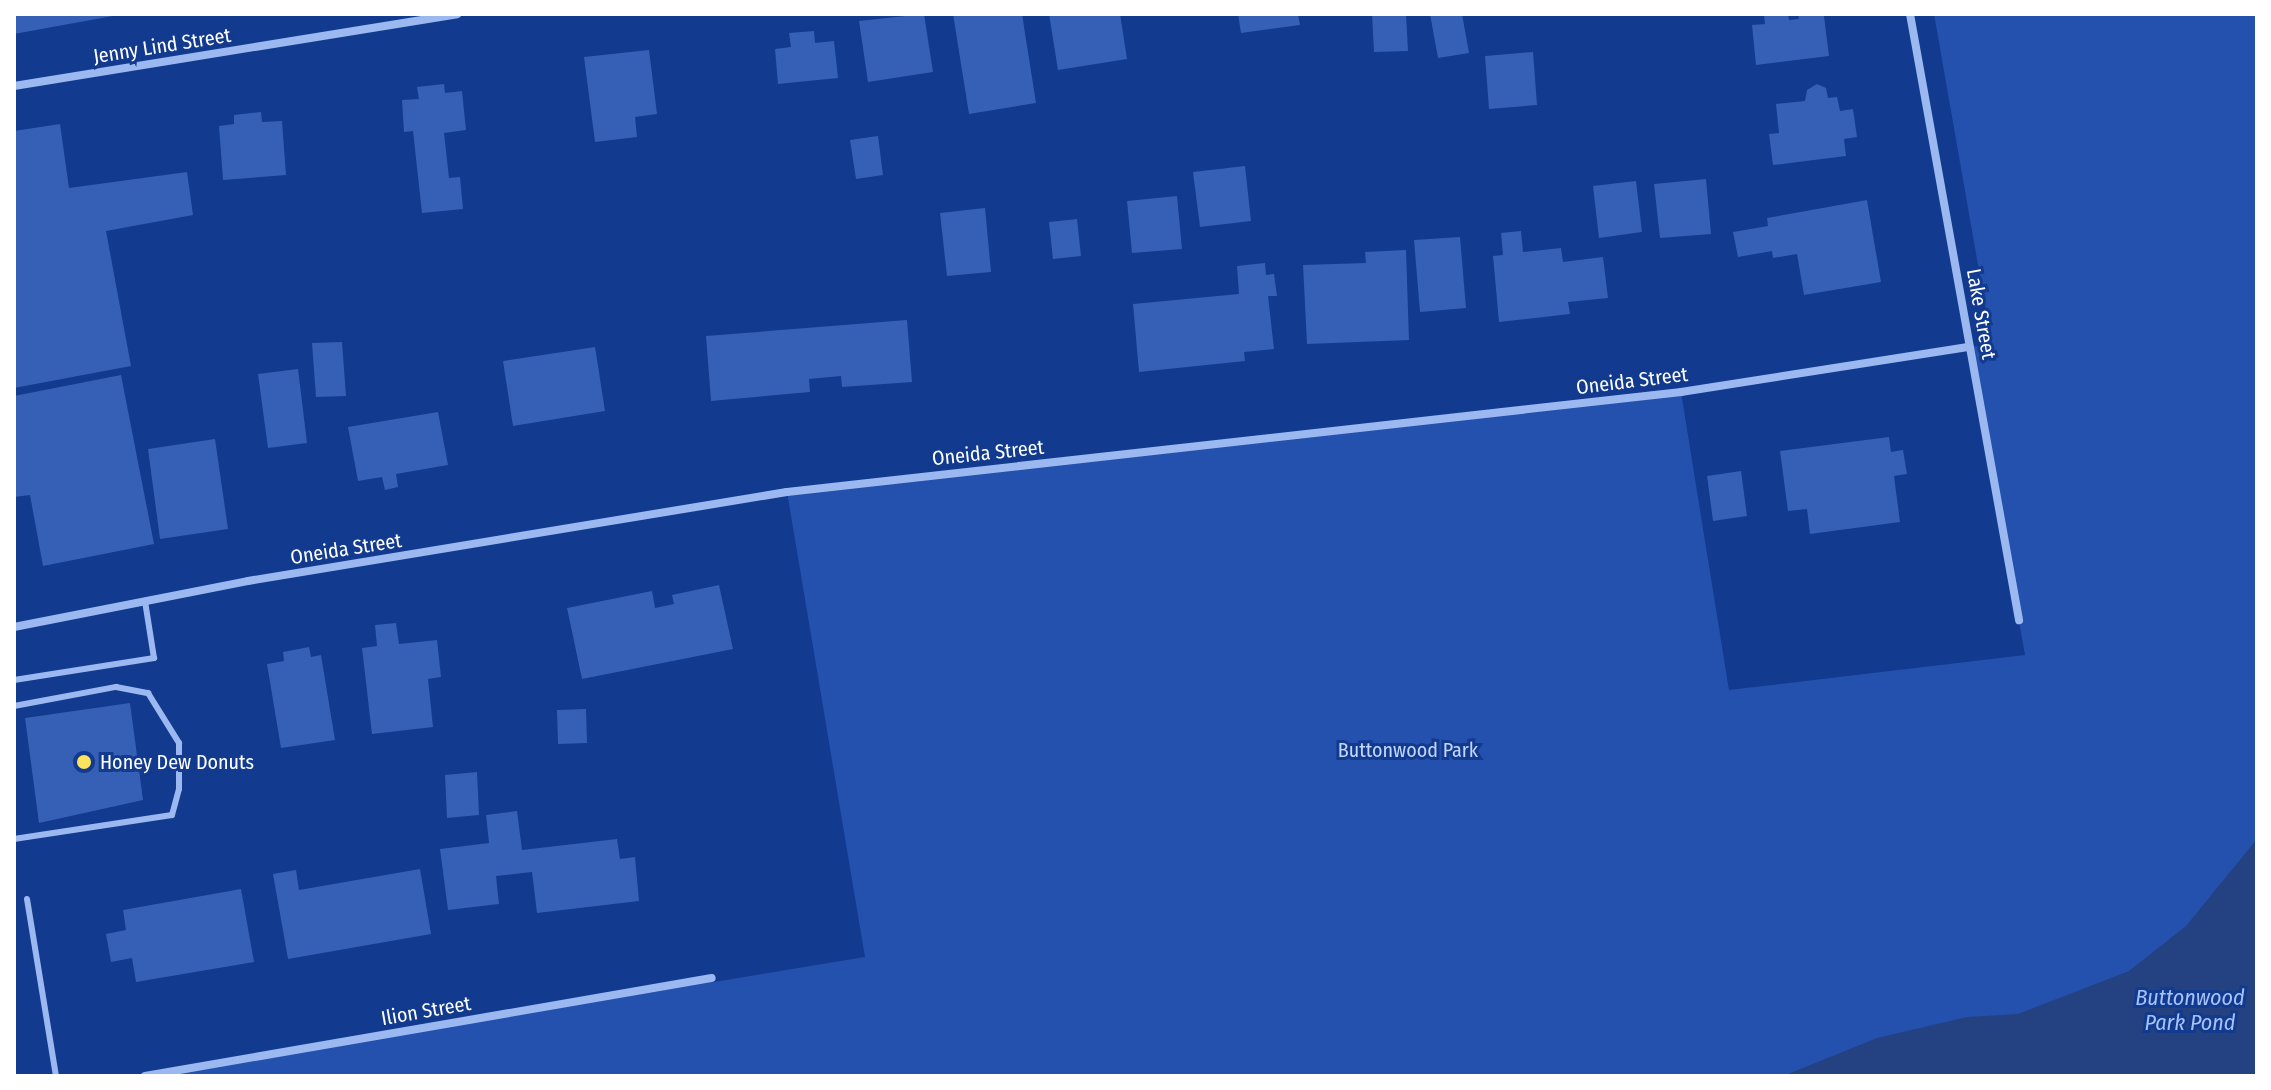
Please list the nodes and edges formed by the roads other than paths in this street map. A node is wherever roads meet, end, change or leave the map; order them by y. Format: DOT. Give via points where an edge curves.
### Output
graph roads {
  1 [pos="457,14"];
  2 [pos="1910,14"];
  3 [pos="14,86"];
  4 [pos="1970,347"];
  5 [pos="145,601"];
  6 [pos="2019,620"];
  7 [pos="14,627"];
  8 [pos="14,680"];
  9 [pos="14,706"];
  10 [pos="14,839"];
  11 [pos="27,899"];
  12 [pos="712,978"];
  13 [pos="56,1076"];
  14 [pos="145,1076"];
  1 -- 3 [label="street, Jenny Lind Street"];
  2 -- 4 [label="street, Lake Street"];
  4 -- 5 [label="street, Oneida Street" via="1681,392 787,492"];
  4 -- 6 [label="street, Lake Street"];
  5 -- 7 [label="street, Oneida Street"];
  5 -- 8 [label="lane" via="154,658"];
  9 -- 10 [label="lane" via="116,687 148,693 179,743 179,789 172,815"];
  11 -- 13 [label="lane"];
  12 -- 14 [label="street, Ilion Street"];
}
